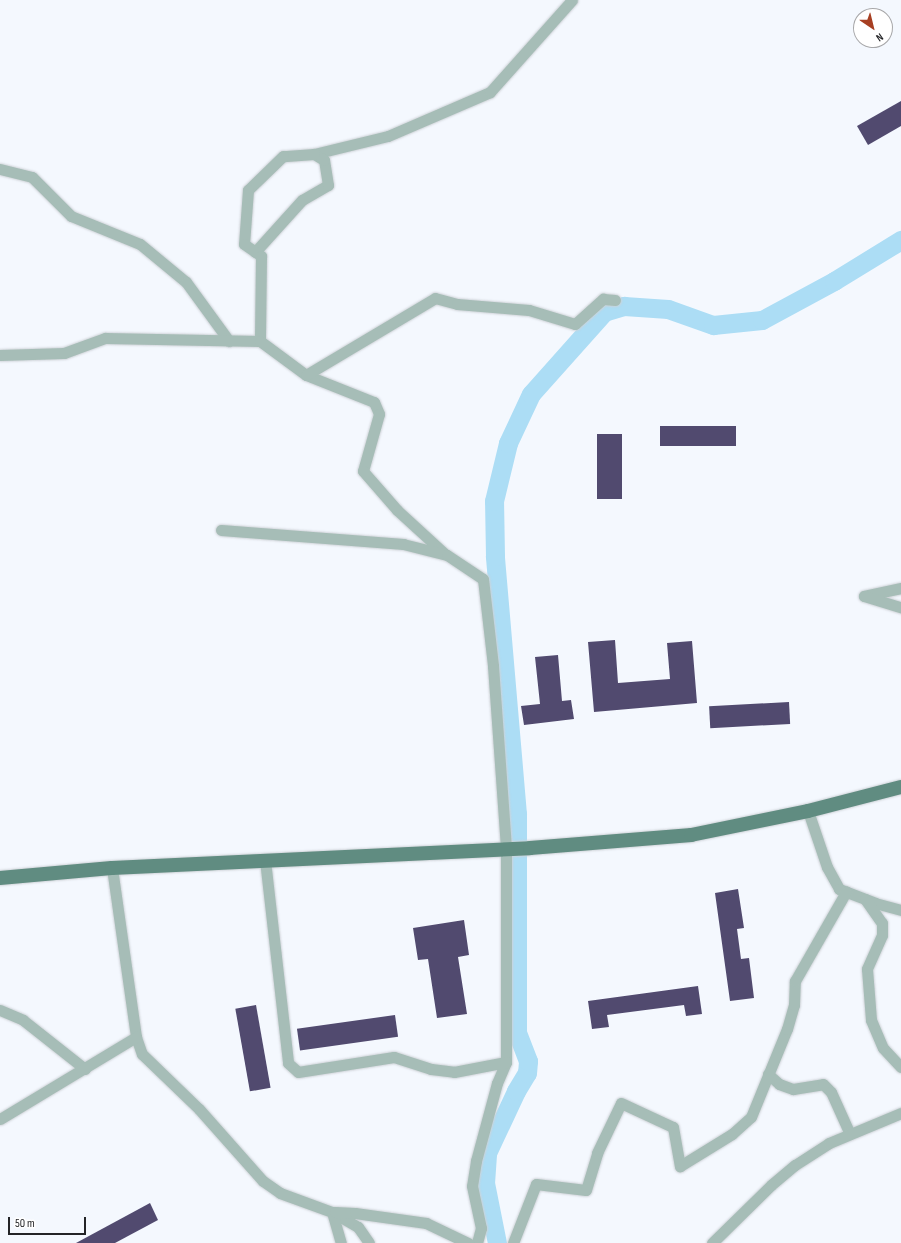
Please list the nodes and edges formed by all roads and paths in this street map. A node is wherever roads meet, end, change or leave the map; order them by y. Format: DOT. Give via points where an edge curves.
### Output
graph roads {
  1 [pos="572,0"];
  2 [pos="314,154"];
  3 [pos="0,169"];
  4 [pos="255,252"];
  5 [pos="615,300"];
  6 [pos="229,341"];
  7 [pos="260,341"];
  8 [pos="0,355"];
  9 [pos="306,375"];
  10 [pos="221,530"];
  11 [pos="447,555"];
  12 [pos="901,588"];
  13 [pos="901,607"];
  14 [pos="901,787"];
  15 [pos="808,811"];
  16 [pos="506,848"];
  17 [pos="265,860"];
  18 [pos="112,868"];
  19 [pos="0,878"];
  20 [pos="846,892"];
  21 [pos="865,899"];
  22 [pos="901,910"];
  23 [pos="0,1010"];
  24 [pos="136,1037"];
  25 [pos="506,1062"];
  26 [pos="901,1067"];
  27 [pos="85,1069"];
  28 [pos="768,1074"];
  29 [pos="901,1113"];
  30 [pos="0,1119"];
  31 [pos="850,1134"];
  32 [pos="332,1212"];
  33 [pos="341,1243"];
  34 [pos="369,1243"];
  35 [pos="468,1243"];
  36 [pos="477,1243"];
  37 [pos="513,1243"];
  38 [pos="712,1243"];
  1 -- 2 [label="street" via="490,92 388,136"];
  2 -- 4 [label="street" via="324,160 328,185 302,200"];
  2 -- 4 [label="street" via="283,156 248,190 244,244"];
  3 -- 6 [label="street" via="32,177 71,216 140,244 186,282"];
  4 -- 7 [label="street" via="260,256"];
  5 -- 9 [label="street" via="602,299 575,324 529,310 457,304 435,298"];
  6 -- 7 [label="street"];
  6 -- 8 [label="street" via="105,338 64,353"];
  7 -- 9 [label="street"];
  9 -- 11 [label="street" via="374,402 380,414 363,471 397,510"];
  10 -- 11 [label="street" via="403,544"];
  11 -- 16 [label="street" via="483,578 494,666"];
  12 -- 13 [label="street" via="864,596"];
  14 -- 15 [label="main road"];
  15 -- 16 [label="main road" via="691,835"];
  15 -- 20 [label="street" via="827,867 839,889"];
  16 -- 17 [label="main road"];
  16 -- 25 [label="street"];
  17 -- 18 [label="main road"];
  17 -- 25 [label="street" via="288,1063 298,1072 394,1057 431,1069 454,1072"];
  18 -- 19 [label="main road"];
  18 -- 24 [label="street"];
  20 -- 21 [label="street"];
  20 -- 28 [label="street" via="795,981 794,1005"];
  21 -- 22 [label="street"];
  21 -- 26 [label="street" via="882,923 882,935 867,969 871,1020 883,1048"];
  23 -- 27 [label="street" via="23,1020"];
  24 -- 27 [label="street"];
  24 -- 32 [label="street" via="142,1054 199,1109 263,1182 280,1193"];
  25 -- 36 [label="street" via="497,1084 476,1160 472,1186 481,1228"];
  27 -- 30 [label="street"];
  28 -- 31 [label="street" via="779,1084 793,1089 824,1084 831,1092"];
  28 -- 37 [label="street" via="751,1118 732,1134 680,1166 673,1127 621,1103 597,1152 586,1190 536,1184"];
  29 -- 31 [label="street"];
  31 -- 38 [label="street" via="829,1143 795,1165"];
  32 -- 33 [label="street"];
  32 -- 34 [label="street" via="358,1227"];
  32 -- 35 [label="street" via="426,1223"];
}
